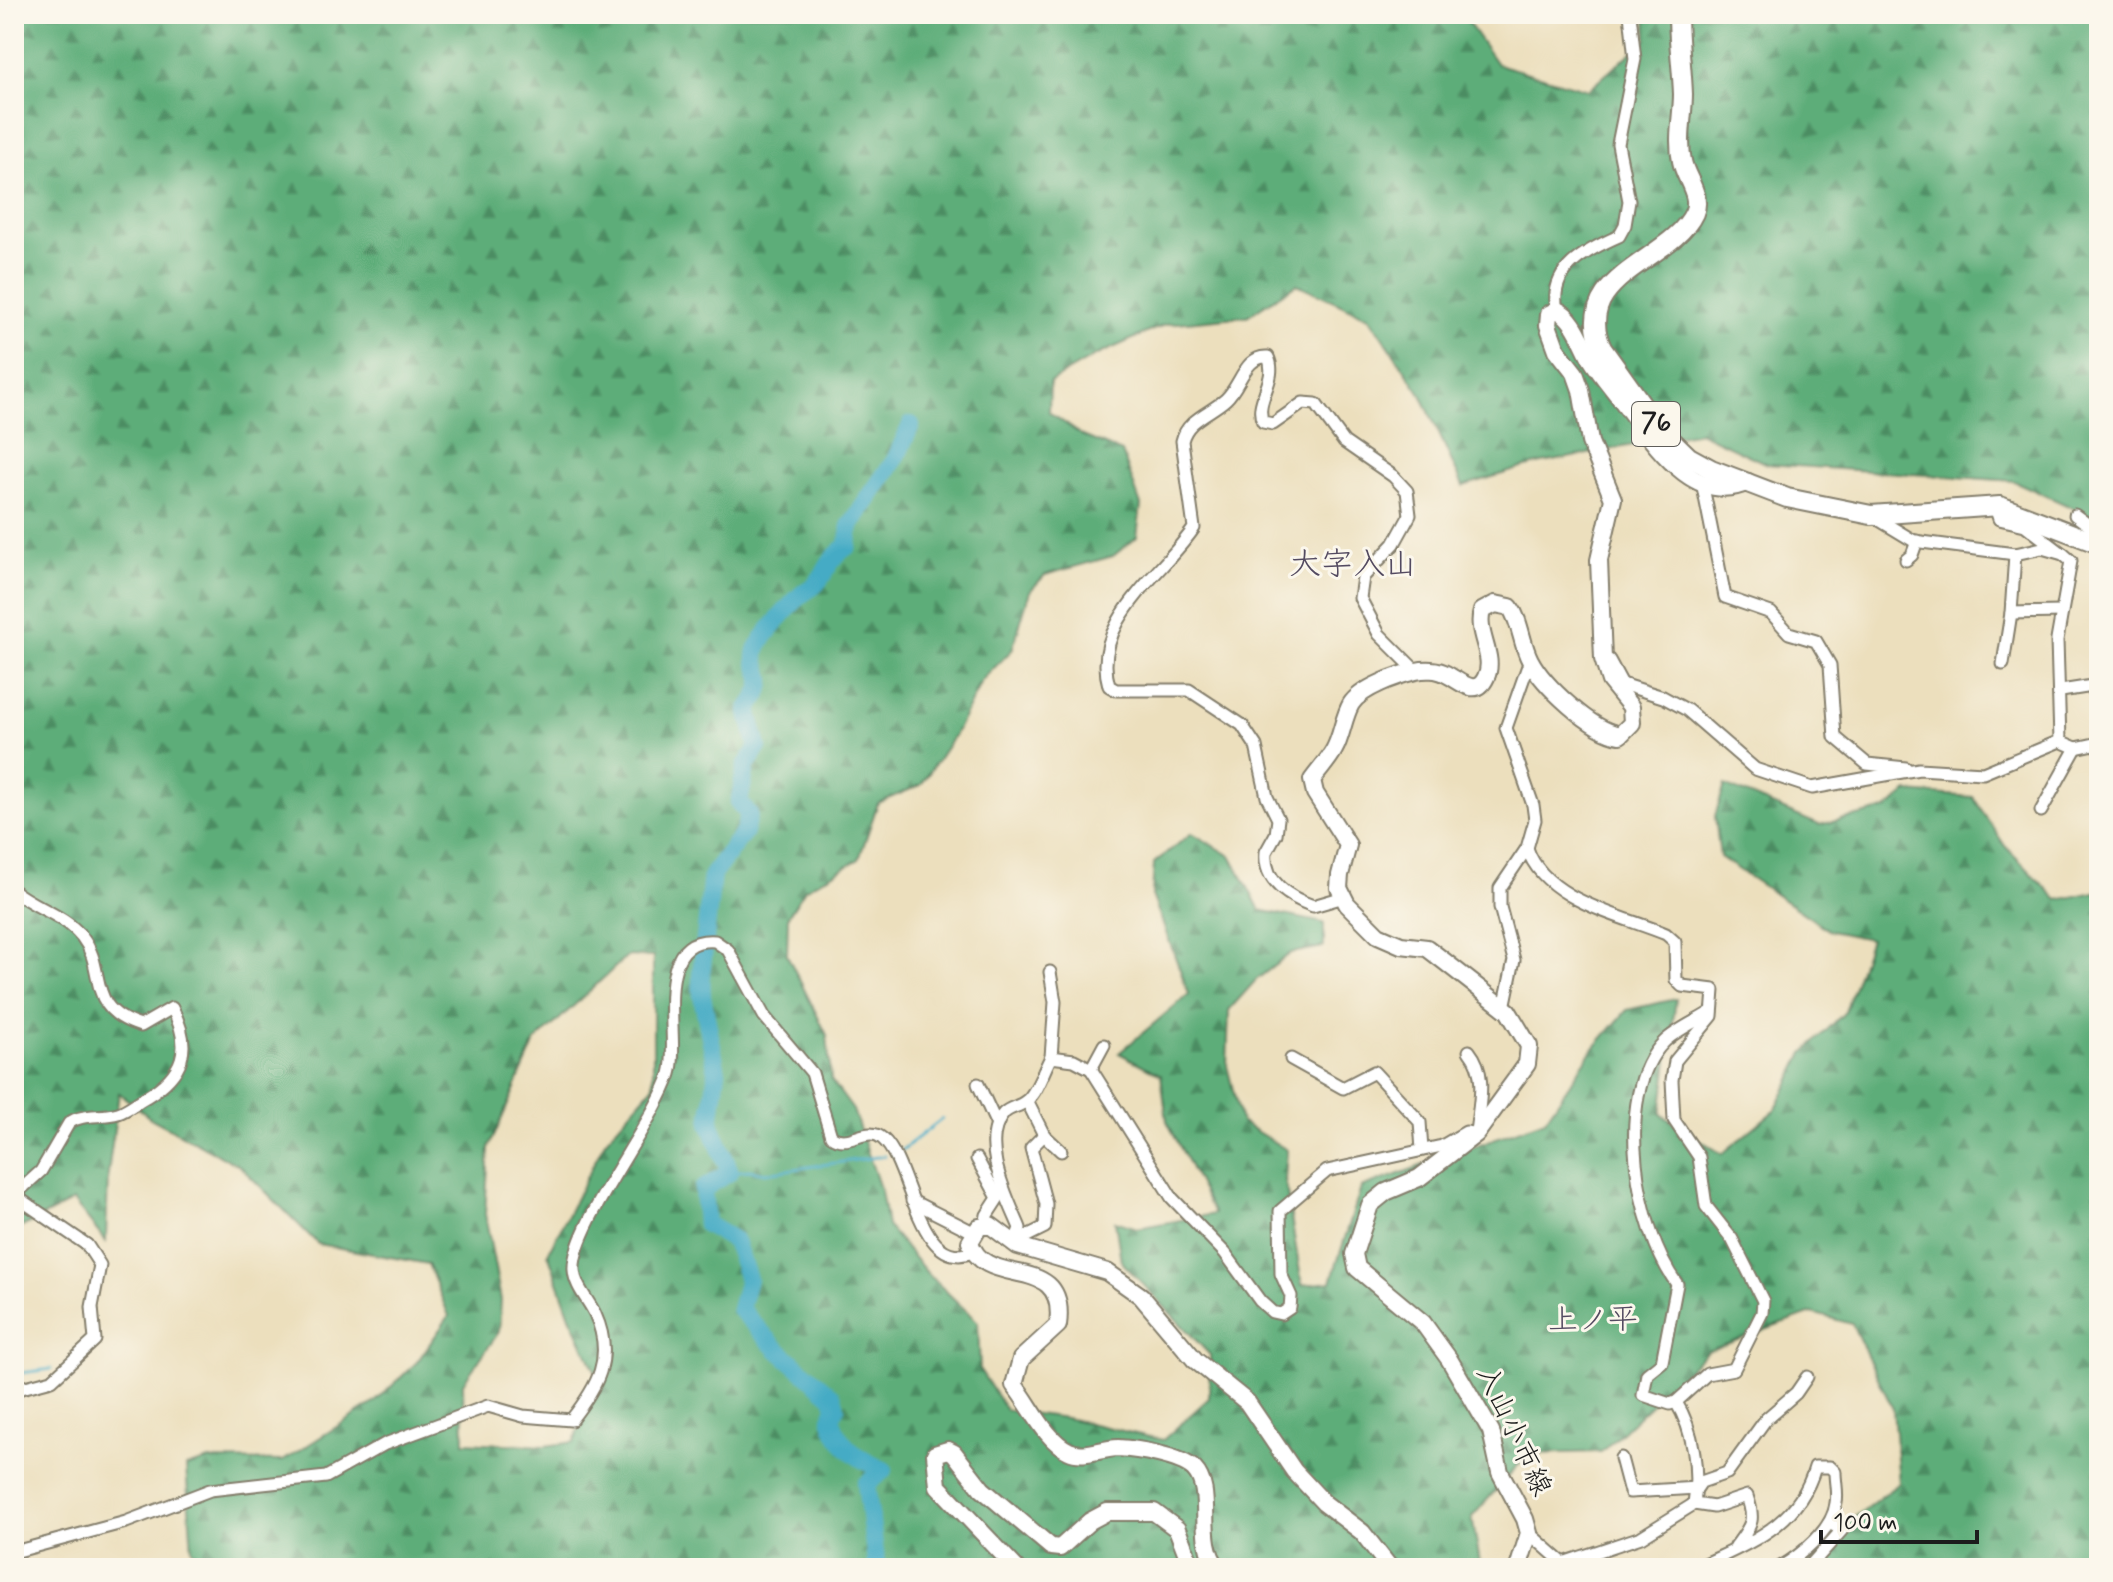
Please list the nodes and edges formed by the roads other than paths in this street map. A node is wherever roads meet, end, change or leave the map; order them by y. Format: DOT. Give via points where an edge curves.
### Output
graph roads {
  1 [pos="1630,14"];
  2 [pos="1678,14"];
  3 [pos="1557,310"];
  4 [pos="1702,482"];
  5 [pos="1748,482"];
  6 [pos="1995,507"];
  7 [pos="1871,515"];
  8 [pos="2075,515"];
  9 [pos="2099,533"];
  10 [pos="1917,541"];
  11 [pos="2099,544"];
  12 [pos="2015,554"];
  13 [pos="2063,554"];
  14 [pos="1906,560"];
  15 [pos="2062,612"];
  16 [pos="2011,613"];
  17 [pos="1603,659"];
  18 [pos="1530,660"];
  19 [pos="2003,664"];
  20 [pos="1416,671"];
  21 [pos="2099,685"];
  22 [pos="2061,691"];
  23 [pos="2060,741"];
  24 [pos="2099,743"];
  25 [pos="2076,748"];
  26 [pos="1919,769"];
  27 [pos="2041,811"];
  28 [pos="1527,848"];
  29 [pos="14,891"];
  30 [pos="1344,897"];
  31 [pos="1050,972"];
  32 [pos="1504,1008"];
  33 [pos="1716,1009"];
  34 [pos="1104,1045"];
  35 [pos="1469,1051"];
  36 [pos="1051,1057"];
  37 [pos="1291,1059"];
  38 [pos="1091,1069"];
  39 [pos="978,1084"];
  40 [pos="1027,1101"];
  41 [pos="997,1125"];
  42 [pos="1476,1134"];
  43 [pos="1044,1135"];
  44 [pos="1422,1150"];
  45 [pos="1061,1151"];
  46 [pos="977,1159"];
  47 [pos="911,1200"];
  48 [pos="979,1229"];
  49 [pos="1015,1242"];
  50 [pos="973,1252"];
  51 [pos="1807,1377"];
  52 [pos="14,1390"];
  53 [pos="1676,1402"];
  54 [pos="1621,1458"];
  55 [pos="1697,1488"];
  56 [pos="1694,1504"];
  57 [pos="1829,1523"];
  58 [pos="1529,1533"];
  59 [pos="1735,1549"];
  60 [pos="14,1552"];
  61 [pos="1016,1568"];
  62 [pos="1192,1568"];
  63 [pos="1218,1568"];
  64 [pos="1390,1568"];
  65 [pos="1518,1568"];
  66 [pos="1697,1568"];
  67 [pos="1779,1568"];
  68 [pos="1808,1568"];
  1 -- 3 [label="street" via="1635,59 1618,144 1628,213 1619,236 1584,253 1563,275 1554,296"];
  2 -- 5 [label="main road, 76" via="1681,157 1696,209 1680,230 1613,285 1598,307 1595,326 1602,348 1667,437 1697,462"];
  3 -- 4 [label="main road" via="1566,314 1593,362 1658,449 1679,470"];
  3 -- 17 [label="main road" via="1549,314 1548,325 1578,381 1590,442 1613,499 1599,560"];
  4 -- 5 [label="main road" via="1733,489"];
  4 -- 26 [label="street" via="1725,597 1771,613 1789,633 1816,641 1830,665 1835,737 1848,750 1867,764"];
  5 -- 7 [label="main road, 76" via="1810,505"];
  6 -- 7 [label="main road, 76"];
  6 -- 11 [label="main road, 76" via="2034,516"];
  6 -- 13 [label="street" via="1999,519 2025,525"];
  7 -- 10 [label="street"];
  8 -- 9 [label="street"];
  10 -- 12 [label="street"];
  10 -- 14 [label="street"];
  12 -- 13 [label="street" via="2042,548"];
  12 -- 16 [label="street"];
  13 -- 15 [label="street" via="2071,561 2071,571"];
  15 -- 16 [label="street"];
  15 -- 22 [label="street" via="2057,640"];
  16 -- 19 [label="street"];
  17 -- 18 [label="main road" via="1610,681 1631,707 1632,723 1620,735 1605,733 1572,707"];
  17 -- 26 [label="street" via="1622,684 1687,710 1755,769 1812,788"];
  18 -- 20 [label="main road" via="1516,615 1510,607 1495,604 1479,619 1489,662 1481,683 1463,687 1446,673"];
  18 -- 28 [label="street" via="1506,728 1533,805 1535,820"];
  20 -- 30 [label="main road" via="1352,702 1334,750 1312,780 1348,845 1340,875"];
  20 -- 30 [label="street" via="1379,634 1360,598 1363,577 1407,523 1407,491 1344,442 1316,404 1303,403 1273,424 1263,422 1260,409 1272,365 1268,357 1259,357 1227,398 1185,430 1194,528 1124,616 1108,645 1107,679 1111,688 1124,691 1189,690 1242,725 1256,746 1267,797 1278,819 1266,852 1271,875 1280,889 1313,906"];
  21 -- 22 [label="street"];
  22 -- 23 [label="street"];
  23 -- 25 [label="street"];
  23 -- 26 [label="street" via="1983,773"];
  24 -- 25 [label="street"];
  25 -- 27 [label="street"];
  28 -- 32 [label="street" via="1503,881 1499,897 1514,960"];
  28 -- 33 [label="street" via="1532,864 1548,881 1675,942 1676,980 1682,986 1714,990"];
  29 -- 52 [label="street" via="84,938 101,998 116,1013 141,1026 172,1008 185,1046 174,1076 160,1089 120,1113 69,1123 41,1171 19,1191 24,1202 87,1245 100,1265 92,1307 95,1340 52,1380"];
  30 -- 32 [label="main road, 入山小市線" via="1378,935 1427,948"];
  31 -- 36 [label="street" via="1055,1002"];
  32 -- 42 [label="main road, 入山小市線" via="1521,1028 1530,1056"];
  33 -- 53 [label="street" via="1664,1041 1637,1104 1634,1134 1646,1221 1661,1263 1677,1284 1662,1362 1647,1374 1643,1395"];
  33 -- 53 [label="street" via="1675,1061 1674,1120 1699,1157 1706,1206 1732,1239 1763,1301 1762,1313 1734,1369 1707,1374"];
  34 -- 38 [label="street"];
  35 -- 42 [label="street" via="1480,1073 1482,1108"];
  36 -- 38 [label="street"];
  36 -- 40 [label="street"];
  37 -- 44 [label="street" via="1343,1088 1374,1072 1420,1122"];
  38 -- 44 [label="street" via="1172,1198 1272,1312 1290,1308 1291,1296 1281,1274 1280,1211 1327,1171"];
  39 -- 41 [label="street"];
  40 -- 41 [label="street" via="1006,1111"];
  40 -- 43 [label="street"];
  41 -- 49 [label="street" via="995,1149 1007,1202 1020,1228"];
  42 -- 44 [label="street" via="1466,1132"];
  42 -- 58 [label="main road, 入山小市線" via="1419,1178 1370,1205 1354,1254 1357,1268 1423,1323 1449,1359 1491,1431 1500,1472"];
  43 -- 45 [label="street"];
  43 -- 49 [label="street" via="1031,1148 1046,1204 1045,1227"];
  46 -- 48 [label="street" via="998,1198"];
  47 -- 48 [label="street"];
  47 -- 50 [label="street" via="941,1251 956,1257"];
  47 -- 60 [label="street" via="893,1151 881,1136 868,1133 839,1142 831,1136 812,1073 764,1016 734,958 715,941 699,942 685,951 675,971 673,1064 659,1102 579,1241 575,1279 596,1316 602,1353 595,1391 571,1420 523,1416 488,1406 385,1444 326,1477 210,1490 126,1522"];
  48 -- 49 [label="main road" via="1003,1231"];
  48 -- 50 [label="main road" via="970,1242"];
  49 -- 64 [label="main road" via="1107,1272 1141,1296 1195,1360 1247,1402 1294,1471 1362,1532"];
  50 -- 63 [label="main road" via="986,1264 1047,1282 1055,1292 1058,1325 1021,1359 1014,1385 1047,1432 1069,1451 1118,1448 1175,1457 1196,1471 1208,1557"];
  51 -- 55 [label="street" via="1766,1419 1727,1473"];
  53 -- 55 [label="street" via="1688,1422"];
  54 -- 55 [label="street" via="1630,1492"];
  55 -- 56 [label="street"];
  56 -- 58 [label="street" via="1641,1537 1563,1563"];
  56 -- 59 [label="street" via="1714,1507 1747,1496 1754,1515"];
  57 -- 59 [label="street" via="1836,1504 1835,1472 1815,1467 1808,1493 1781,1523"];
  57 -- 67 [label="street"];
  57 -- 68 [label="street" via="1842,1530"];
  58 -- 65 [label="main road, 入山小市線"];
  59 -- 66 [label="street"];
  61 -- 62 [label="main road" via="938,1486 935,1454 954,1453 982,1489 1051,1547 1060,1548 1107,1512 1154,1512 1177,1529"];
}
